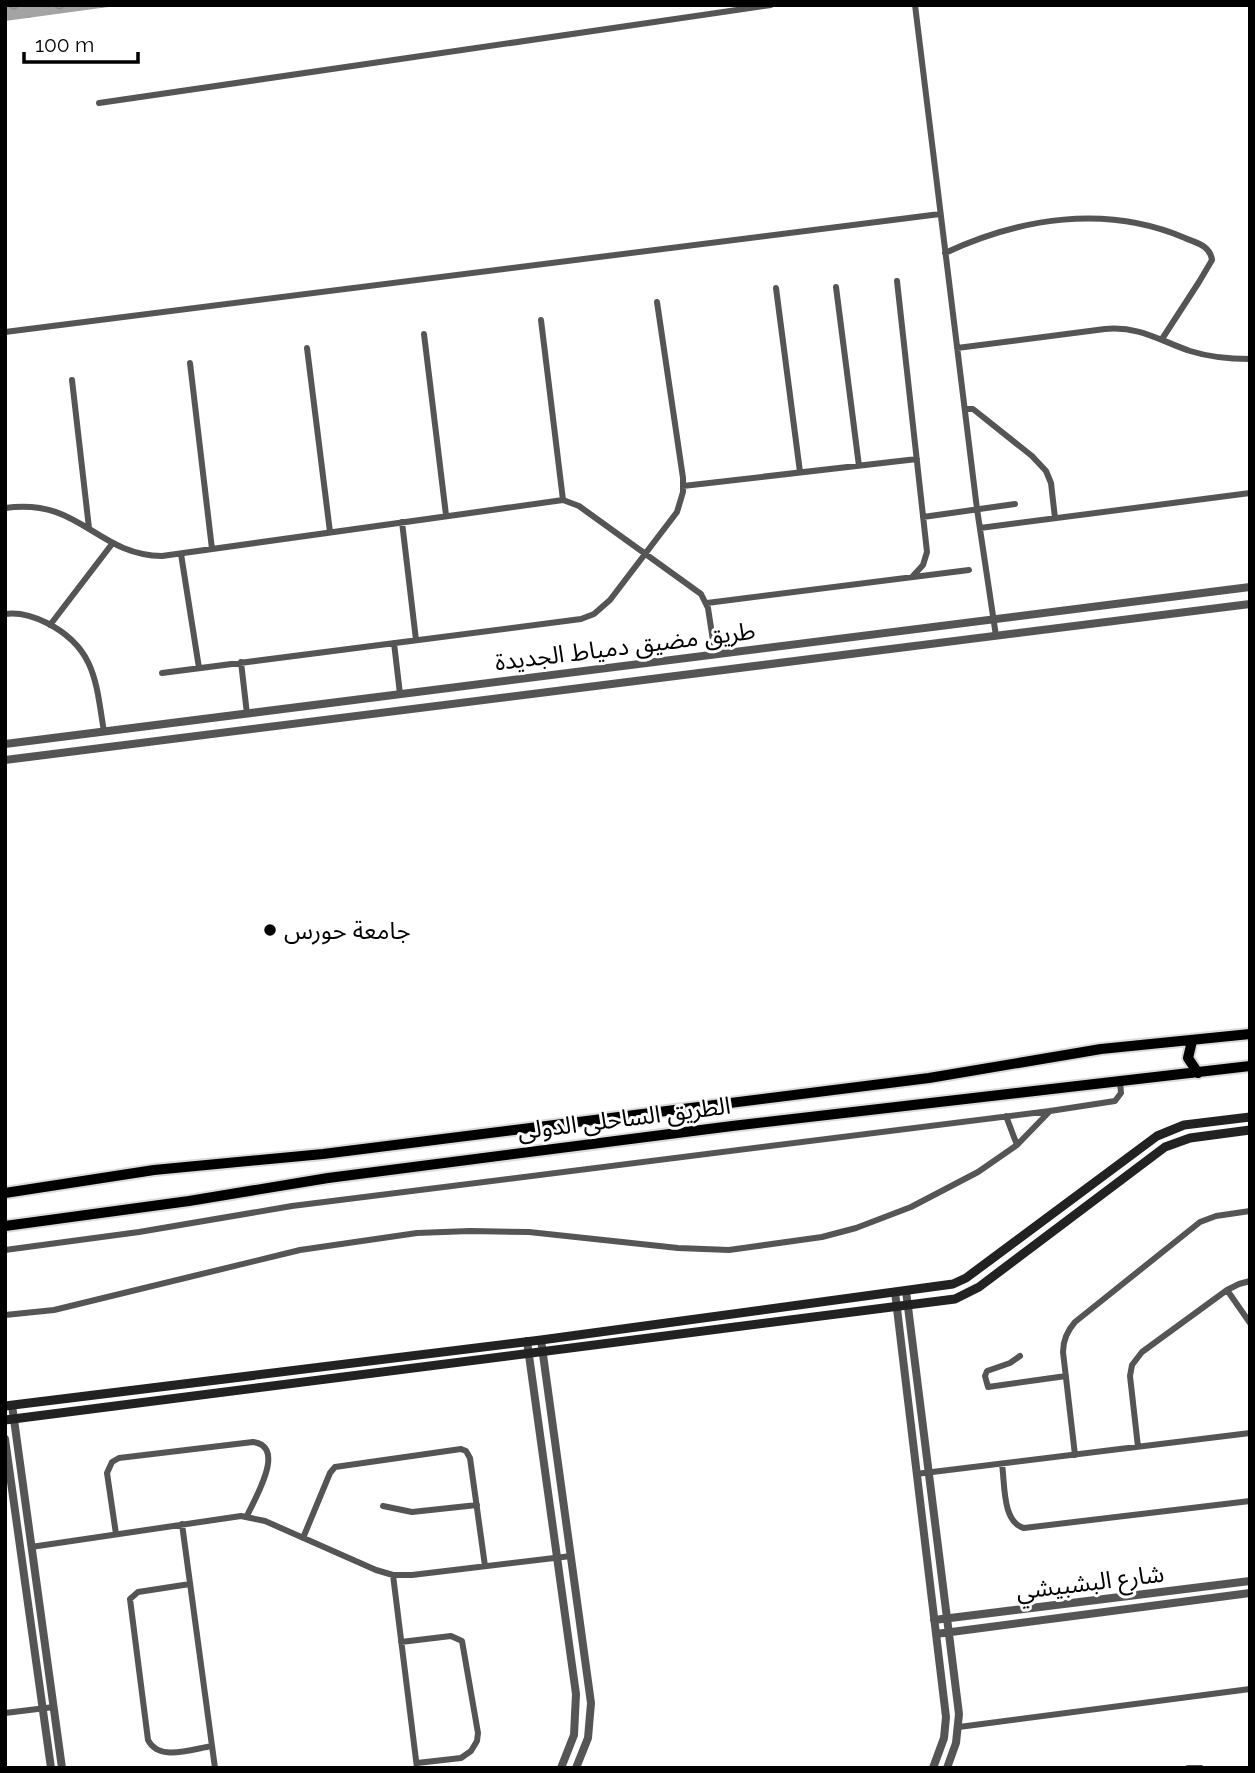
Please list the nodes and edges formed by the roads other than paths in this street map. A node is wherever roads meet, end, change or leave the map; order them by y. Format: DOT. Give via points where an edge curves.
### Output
graph roads {
  1 [pos="771,5"];
  2 [pos="915,5"];
  3 [pos="99,103"];
  4 [pos="940,214"];
  5 [pos="945,253"];
  6 [pos="897,281"];
  7 [pos="836,287"];
  8 [pos="776,288"];
  9 [pos="657,302"];
  10 [pos="541,320"];
  11 [pos="5,332"];
  12 [pos="424,334"];
  13 [pos="1162,339"];
  14 [pos="307,348"];
  15 [pos="957,348"];
  16 [pos="1250,359"];
  17 [pos="190,363"];
  18 [pos="72,380"];
  19 [pos="965,409"];
  20 [pos="917,459"];
  21 [pos="859,466"];
  22 [pos="800,472"];
  23 [pos="683,486"];
  24 [pos="1250,493"];
  25 [pos="563,500"];
  26 [pos="1015,504"];
  27 [pos="5,508"];
  28 [pos="977,509"];
  29 [pos="446,515"];
  30 [pos="923,517"];
  31 [pos="1055,518"];
  32 [pos="401,522"];
  33 [pos="89,528"];
  34 [pos="980,528"];
  35 [pos="330,532"];
  36 [pos="113,544"];
  37 [pos="212,549"];
  38 [pos="646,553"];
  39 [pos="181,554"];
  40 [pos="970,570"];
  41 [pos="912,577"];
  42 [pos="1250,587"];
  43 [pos="706,603"];
  44 [pos="1250,604"];
  45 [pos="5,614"];
  46 [pos="993,619"];
  47 [pos="50,625"];
  48 [pos="996,636"];
  49 [pos="416,640"];
  50 [pos="394,643"];
  51 [pos="715,654"];
  52 [pos="241,662"];
  53 [pos="646,663"];
  54 [pos="199,668"];
  55 [pos="162,673"];
  56 [pos="649,678"];
  57 [pos="400,694"];
  58 [pos="247,713"];
  59 [pos="104,732"];
  60 [pos="37,740"];
  61 [pos="5,744"];
  62 [pos="40,756"];
  63 [pos="5,760"];
  64 [pos="1250,1034"];
  65 [pos="1192,1041"];
  66 [pos="1250,1066"];
  67 [pos="1198,1073"];
  68 [pos="1120,1082"];
  69 [pos="1050,1111"];
  70 [pos="1006,1116"];
  71 [pos="1250,1117"];
  72 [pos="1250,1130"];
  73 [pos="1017,1145"];
  74 [pos="5,1192"];
  75 [pos="1250,1211"];
  76 [pos="5,1226"];
  77 [pos="5,1250"];
  78 [pos="1250,1281"];
  79 [pos="1227,1290"];
  80 [pos="906,1291"];
  81 [pos="895,1292"];
  82 [pos="908,1306"];
  83 [pos="897,1307"];
  84 [pos="5,1315"];
  85 [pos="1250,1323"];
  86 [pos="541,1340"];
  87 [pos="527,1341"];
  88 [pos="543,1353"];
  89 [pos="529,1355"];
  90 [pos="1020,1356"];
  91 [pos="1066,1376"];
  92 [pos="9,1405"];
  93 [pos="10,1419"];
  94 [pos="1250,1433"];
  95 [pos="5,1439"];
  96 [pos="1138,1447"];
  97 [pos="1075,1455"];
  98 [pos="1002,1464"];
  99 [pos="928,1473"];
  100 [pos="916,1474"];
  101 [pos="1250,1501"];
  102 [pos="477,1505"];
  103 [pos="383,1506"];
  104 [pos="247,1516"];
  105 [pos="183,1524"];
  106 [pos="116,1534"];
  107 [pos="303,1538"];
  108 [pos="32,1548"];
  109 [pos="571,1556"];
  110 [pos="557,1558"];
  111 [pos="485,1566"];
  112 [pos="393,1575"];
  113 [pos="1250,1581"];
  114 [pos="190,1584"];
  115 [pos="1250,1593"];
  116 [pos="1023,1609"];
  117 [pos="947,1618"];
  118 [pos="934,1619"];
  119 [pos="1025,1622"];
  120 [pos="949,1632"];
  121 [pos="936,1634"];
  122 [pos="401,1642"];
  123 [pos="1250,1689"];
  124 [pos="54,1707"];
  125 [pos="43,1708"];
  126 [pos="5,1713"];
  127 [pos="959,1727"];
  128 [pos="212,1746"];
  129 [pos="417,1765"];
  130 [pos="51,1768"];
  131 [pos="62,1768"];
  132 [pos="215,1768"];
  133 [pos="561,1768"];
  134 [pos="576,1768"];
  135 [pos="933,1768"];
  136 [pos="947,1768"];
  137 [pos="1188,1768"];
  138 [pos="1201,1768"];
  1 -- 3 [label="street"];
  2 -- 4 [label="street"];
  4 -- 5 [label="street"];
  4 -- 11 [label="street"];
  5 -- 13 [label="street" via="996,232 1060,219 1126,221 1179,235 1209,250 1212,260"];
  5 -- 15 [label="street"];
  6 -- 20 [label="street"];
  7 -- 21 [label="street"];
  8 -- 22 [label="street"];
  9 -- 23 [label="street"];
  10 -- 25 [label="street"];
  12 -- 29 [label="street"];
  13 -- 15 [label="street" via="1115,328"];
  13 -- 16 [label="street" via="1205,355"];
  14 -- 35 [label="street"];
  15 -- 19 [label="street"];
  17 -- 37 [label="street"];
  18 -- 33 [label="street"];
  19 -- 28 [label="street"];
  19 -- 31 [label="street" via="973,409 1041,466 1051,483"];
  20 -- 21 [label="street"];
  20 -- 30 [label="street"];
  21 -- 22 [label="street"];
  22 -- 23 [label="street"];
  23 -- 38 [label="street" via="677,512"];
  24 -- 31 [label="street"];
  25 -- 29 [label="street"];
  25 -- 38 [label="street" via="579,506"];
  26 -- 28 [label="street"];
  27 -- 33 [label="street" via="52,509"];
  28 -- 30 [label="street"];
  28 -- 34 [label="street"];
  29 -- 32 [label="street"];
  30 -- 41 [label="street" via="927,557"];
  31 -- 34 [label="street"];
  32 -- 35 [label="street"];
  32 -- 49 [label="street"];
  33 -- 36 [label="street"];
  34 -- 46 [label="street"];
  35 -- 37 [label="street"];
  36 -- 39 [label="street" via="141,555"];
  36 -- 47 [label="street"];
  37 -- 39 [label="street"];
  38 -- 43 [label="street" via="697,590"];
  38 -- 49 [label="street" via="610,600 588,617"];
  39 -- 54 [label="street"];
  40 -- 41 [label="street"];
  41 -- 43 [label="street"];
  42 -- 46 [label="street, طريق مضيق دمياط الجديدة"];
  43 -- 51 [label="street"];
  44 -- 48 [label="street, طريق مضيق دمياط الجديدة"];
  45 -- 47 [label="street" via="28,616"];
  46 -- 48 [label="street"];
  46 -- 51 [label="street, طريق مضيق دمياط الجديدة"];
  47 -- 59 [label="street" via="74,641 91,665"];
  48 -- 56 [label="street, طريق مضيق دمياط الجديدة"];
  49 -- 50 [label="street"];
  50 -- 52 [label="street"];
  50 -- 57 [label="street"];
  51 -- 53 [label="street, طريق مضيق دمياط الجديدة"];
  52 -- 54 [label="street"];
  52 -- 58 [label="street"];
  53 -- 56 [label="street"];
  53 -- 57 [label="street, طريق مضيق دمياط الجديدة"];
  54 -- 55 [label="street"];
  56 -- 62 [label="street, طريق مضيق دمياط الجديدة"];
  57 -- 58 [label="street, طريق مضيق دمياط الجديدة"];
  58 -- 59 [label="street, طريق مضيق دمياط الجديدة"];
  59 -- 60 [label="street, طريق مضيق دمياط الجديدة"];
  60 -- 61 [label="street, طريق مضيق دمياط الجديدة"];
  60 -- 62 [label="street"];
  62 -- 63 [label="street, طريق مضيق دمياط الجديدة"];
  64 -- 65 [label="highway, الطريق الساحلى الدولى"];
  65 -- 67 [label="highway" via="1188,1058"];
  65 -- 74 [label="highway, الطريق الساحلى الدولى" via="1090,1051 929,1078 323,1154 154,1170"];
  66 -- 67 [label="highway, الطريق الساحلى الدولى"];
  67 -- 68 [label="highway, الطريق الساحلى الدولى"];
  68 -- 69 [label="street" via="1121,1093 1115,1101"];
  68 -- 76 [label="highway, الطريق الساحلى الدولى" via="678,1132"];
  69 -- 70 [label="street"];
  69 -- 73 [label="street"];
  70 -- 73 [label="street"];
  70 -- 77 [label="street" via="292,1206"];
  71 -- 80 [label="main road" via="1184,1125 1166,1132 967,1278"];
  72 -- 82 [label="main road" via="1190,1138 1165,1147 974,1291 948,1301"];
  73 -- 84 [label="street" via="978,1172 911,1207 822,1237 729,1250 529,1232 417,1233 300,1250 54,1310"];
  75 -- 91 [label="street" via="1199,1222 1075,1322 1063,1344"];
  78 -- 79 [label="street"];
  79 -- 85 [label="street"];
  79 -- 96 [label="street" via="1135,1360 1130,1376"];
  80 -- 81 [label="main road"];
  80 -- 82 [label="street"];
  81 -- 83 [label="street"];
  81 -- 86 [label="main road"];
  82 -- 83 [label="main road"];
  82 -- 99 [label="street"];
  83 -- 88 [label="main road"];
  83 -- 100 [label="street"];
  86 -- 87 [label="main road"];
  86 -- 88 [label="street"];
  87 -- 89 [label="street"];
  87 -- 92 [label="main road"];
  88 -- 89 [label="main road"];
  88 -- 109 [label="street"];
  89 -- 93 [label="main road"];
  89 -- 110 [label="street"];
  90 -- 91 [label="street" via="987,1371 988,1387"];
  91 -- 97 [label="street"];
  92 -- 93 [label="street"];
  93 -- 108 [label="street"];
  94 -- 96 [label="street"];
  95 -- 125 [label="street"];
  96 -- 97 [label="street"];
  97 -- 98 [label="street"];
  98 -- 99 [label="street"];
  98 -- 101 [label="street" via="1009,1517 1024,1528"];
  99 -- 100 [label="street"];
  99 -- 117 [label="street"];
  100 -- 118 [label="street"];
  102 -- 103 [label="street" via="412,1512"];
  102 -- 107 [label="street" via="470,1458 463,1450 343,1464 330,1473"];
  102 -- 111 [label="street"];
  104 -- 105 [label="street"];
  104 -- 106 [label="street" via="270,1461 268,1449 261,1444 119,1458 107,1473"];
  104 -- 107 [label="street"];
  105 -- 106 [label="street"];
  105 -- 114 [label="street"];
  106 -- 108 [label="street"];
  107 -- 112 [label="street"];
  108 -- 124 [label="street"];
  109 -- 110 [label="street"];
  109 -- 134 [label="street" via="591,1703 588,1738"];
  110 -- 111 [label="street"];
  110 -- 133 [label="street" via="577,1704 574,1735"];
  111 -- 112 [label="street"];
  112 -- 122 [label="street"];
  113 -- 116 [label="street, شارع البشبيشي"];
  114 -- 128 [label="street"];
  114 -- 128 [label="street" via="138,1591 130,1599 148,1740 164,1753"];
  115 -- 119 [label="street, شارع البشبيشي"];
  116 -- 117 [label="street, شارع البشبيشي"];
  116 -- 119 [label="street"];
  117 -- 118 [label="street, شارع البشبيشي"];
  117 -- 120 [label="street"];
  118 -- 121 [label="street"];
  119 -- 120 [label="street, شارع البشبيشي"];
  120 -- 121 [label="street, شارع البشبيشي"];
  120 -- 127 [label="street"];
  121 -- 135 [label="street" via="946,1723"];
  122 -- 129 [label="street"];
  122 -- 129 [label="street" via="452,1636 462,1641 478,1733 473,1748 461,1759"];
  123 -- 127 [label="street"];
  124 -- 125 [label="street"];
  124 -- 131 [label="street"];
  125 -- 126 [label="street"];
  125 -- 130 [label="street"];
  127 -- 136 [label="street"];
  128 -- 132 [label="street"];
  137 -- 138 [label="street"];
}
